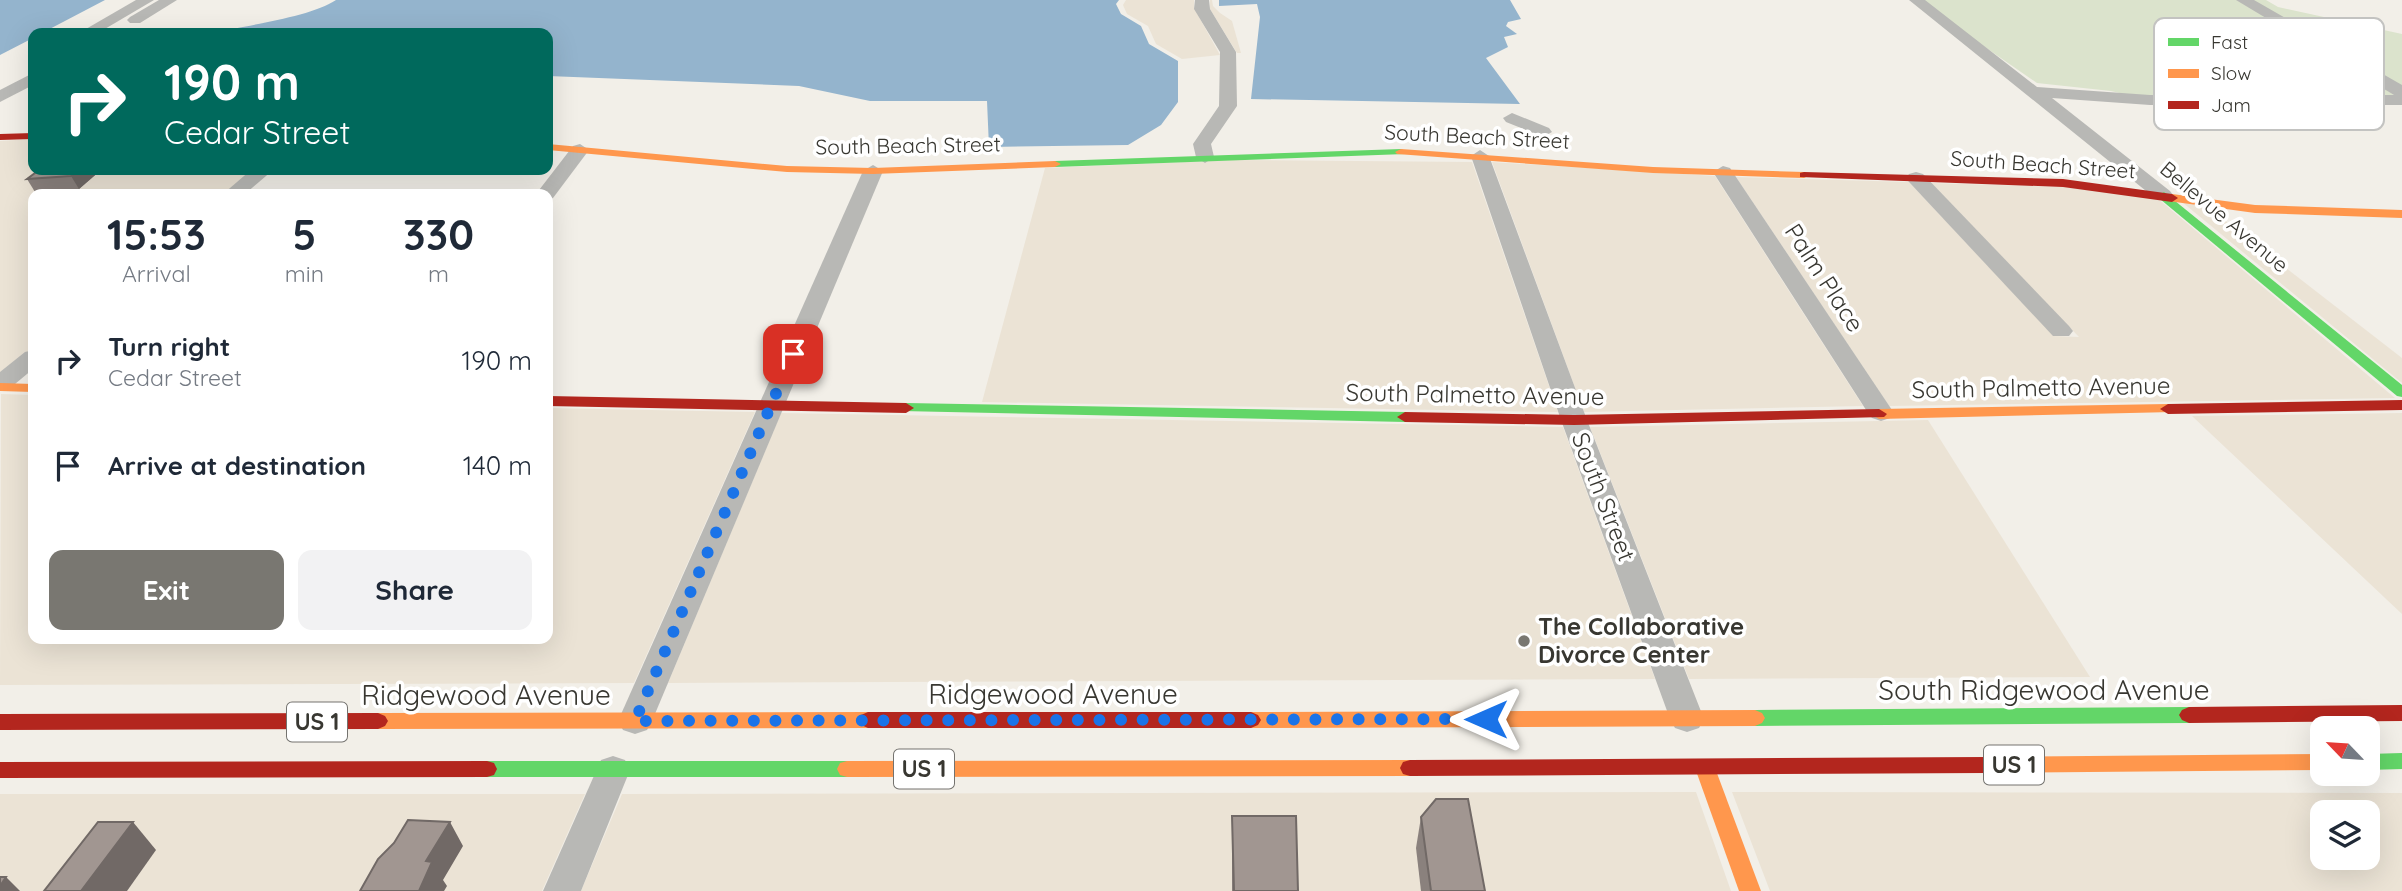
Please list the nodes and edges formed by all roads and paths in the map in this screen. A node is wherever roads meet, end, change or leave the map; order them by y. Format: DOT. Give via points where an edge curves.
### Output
graph roads {
  1 [pos="147,0"];
  2 [pos="170,0"];
  3 [pos="1202,0"];
  4 [pos="1916,0"];
  5 [pos="2243,0"];
  6 [pos="2274,18"];
  7 [pos="97,28"];
  8 [pos="122,28"];
  9 [pos="28,66"];
  10 [pos="0,81"];
  11 [pos="28,81"];
  12 [pos="2384,82"];
  13 [pos="2034,92"];
  14 [pos="2402,92"];
  15 [pos="0,97"];
  16 [pos="2154,100"];
  17 [pos="2384,100"];
  18 [pos="2402,100"];
  19 [pos="1512,118"];
  20 [pos="1543,132"];
  21 [pos="28,136"];
  22 [pos="0,137"];
  23 [pos="553,148"];
  24 [pos="580,150"];
  25 [pos="1480,156"];
  26 [pos="1205,157"];
  27 [pos="873,171"];
  28 [pos="1723,172"];
  29 [pos="257,175"];
  30 [pos="1916,178"];
  31 [pos="239,189"];
  32 [pos="550,189"];
  33 [pos="2163,195"];
  34 [pos="2402,214"];
  35 [pos="2061,331"];
  36 [pos="28,361"];
  37 [pos="0,386"];
  38 [pos="28,388"];
  39 [pos="2402,393"];
  40 [pos="553,401"];
  41 [pos="771,405"];
  42 [pos="2402,405"];
  43 [pos="1881,414"];
  44 [pos="1574,420"];
  45 [pos="2402,713"];
  46 [pos="1800,718"];
  47 [pos="725,721"];
  48 [pos="0,722"];
  49 [pos="1679,727"];
  50 [pos="625,728"];
  51 [pos="1747,736"];
  52 [pos="673,737"];
  53 [pos="1715,750"];
  54 [pos="1627,751"];
  55 [pos="555,752"];
  56 [pos="625,760"];
  57 [pos="2402,761"];
  58 [pos="2310,762"];
  59 [pos="2380,762"];
  60 [pos="1566,768"];
  61 [pos="1705,768"];
  62 [pos="0,770"];
  63 [pos="479,770"];
  64 [pos="562,891"];
  65 [pos="1750,891"];
  1 -- 7 [label="street"];
  2 -- 8 [label="street"];
  3 -- 26 [label="street" via="1202,9 1228,52 1228,106 1202,144"];
  4 -- 13 [label="street, Bellevue Avenue"];
  5 -- 6 [label="street"];
  9 -- 10 [label="street"];
  11 -- 15 [label="street"];
  12 -- 14 [label="street"];
  13 -- 16 [label="street"];
  13 -- 33 [label="street, Bellevue Avenue"];
  17 -- 18 [label="street"];
  19 -- 20 [label="street"];
  21 -- 22 [label="street"];
  23 -- 24 [label="street, South Beach Street"];
  24 -- 27 [label="street, South Beach Street" via="774,168"];
  24 -- 32 [label="street"];
  25 -- 26 [label="street, South Beach Street" via="1418,151"];
  25 -- 28 [label="street, South Beach Street"];
  25 -- 44 [label="street, South Street"];
  26 -- 27 [label="street, South Beach Street"];
  27 -- 41 [label="street"];
  28 -- 30 [label="street, South Beach Street"];
  28 -- 43 [label="street, Palm Place"];
  29 -- 31 [label="street"];
  30 -- 33 [label="street, South Beach Street" via="2063,183"];
  30 -- 35 [label="street"];
  33 -- 34 [label="street, South Beach Street" via="2255,209"];
  33 -- 39 [label="street, Bellevue Avenue"];
  36 -- 37 [label="street"];
  37 -- 38 [label="street"];
  40 -- 41 [label="street, South Palmetto Avenue"];
  41 -- 44 [label="street, South Palmetto Avenue"];
  41 -- 50 [label="street"];
  42 -- 43 [label="street, South Palmetto Avenue"];
  43 -- 44 [label="street, South Palmetto Avenue"];
  44 -- 49 [label="street, South Street"];
  45 -- 46 [label="street, South Ridgewood Avenue / US 1"];
  46 -- 49 [label="street, South Ridgewood Avenue / US 1"];
  46 -- 51 [label="street"];
  47 -- 49 [label="street, Ridgewood Avenue / US 1"];
  47 -- 50 [label="street, Ridgewood Avenue / US 1"];
  47 -- 52 [label="street"];
  48 -- 50 [label="street, Ridgewood Avenue / US 1"];
  53 -- 61 [label="street"];
  54 -- 60 [label="street"];
  55 -- 63 [label="street"];
  56 -- 60 [label="street, US 1"];
  56 -- 63 [label="street, US 1"];
  56 -- 64 [label="street"];
  57 -- 59 [label="street"];
  58 -- 61 [label="street, US 1"];
  60 -- 61 [label="street, US 1"];
  61 -- 65 [label="street"];
  62 -- 63 [label="street, US 1"];
}
